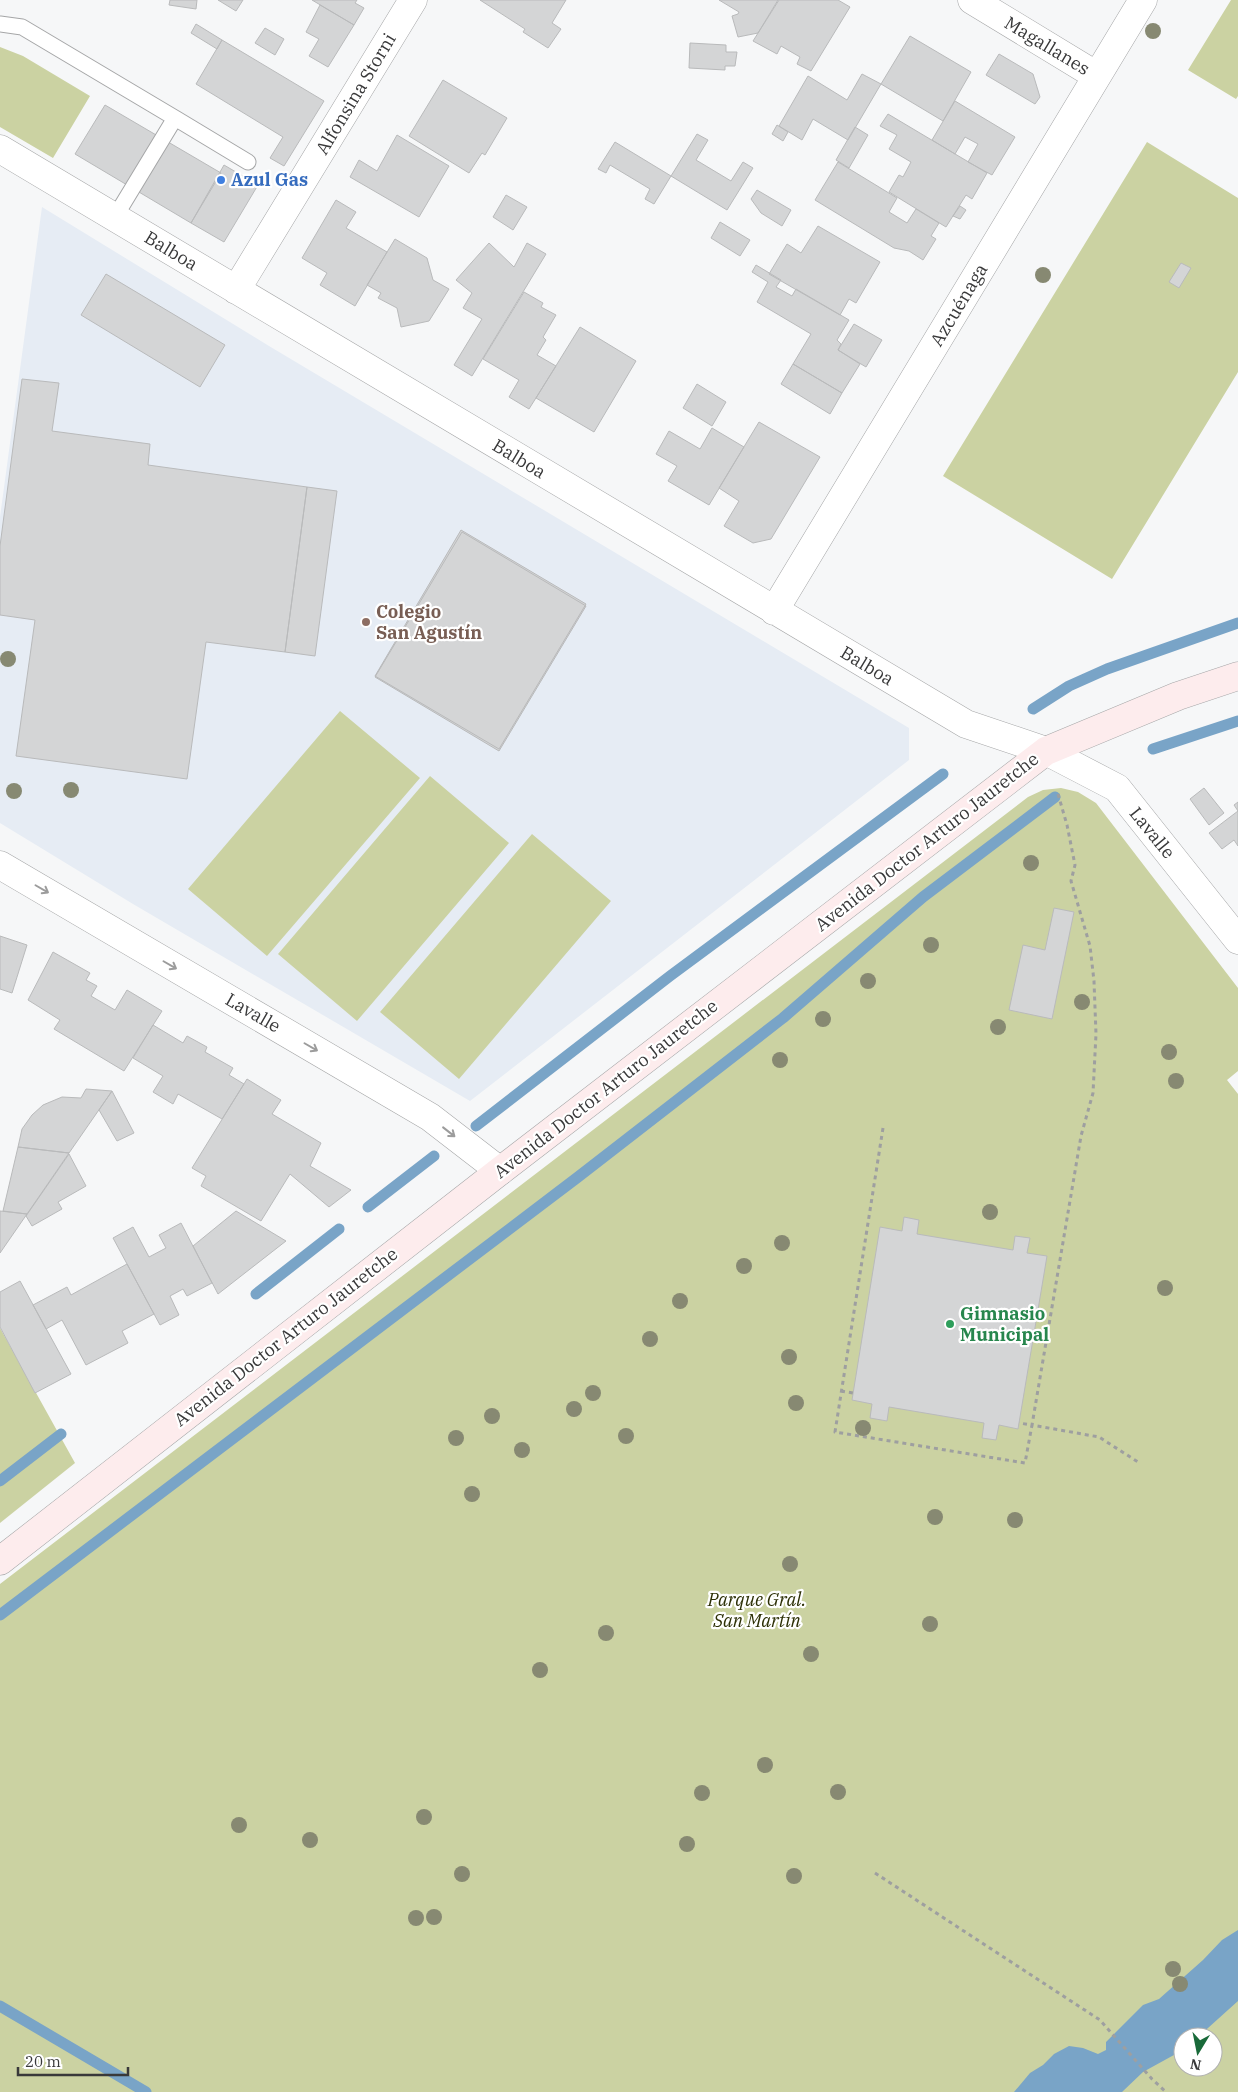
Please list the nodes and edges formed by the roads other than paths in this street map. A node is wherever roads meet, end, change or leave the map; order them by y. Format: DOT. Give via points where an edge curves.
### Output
graph roads {
  1 [pos="413,0"];
  2 [pos="972,0"];
  3 [pos="1143,0"];
  4 [pos="0,24"];
  5 [pos="1097,76"];
  6 [pos="175,118"];
  7 [pos="0,149"];
  8 [pos="248,162"];
  9 [pos="115,218"];
  10 [pos="236,290"];
  11 [pos="774,611"];
  12 [pos="1238,676"];
  13 [pos="1046,751"];
  14 [pos="0,865"];
  15 [pos="1238,940"];
  16 [pos="500,1171"];
  17 [pos="1,1559"];
  1 -- 10 [label="street, Alfonsina Storni"];
  2 -- 5 [label="street, Magallanes"];
  3 -- 5 [label="street, Azcuénaga"];
  4 -- 6 [label="lane" via="22,27"];
  5 -- 11 [label="street, Azcuénaga"];
  6 -- 8 [label="lane"];
  6 -- 9 [label="lane"];
  7 -- 9 [label="street, Balboa"];
  9 -- 10 [label="street, Balboa"];
  10 -- 11 [label="street, Balboa"];
  11 -- 13 [label="street, Balboa" via="966,724"];
  12 -- 13 [label="main road, Avenida Doctor Arturo Jauretche" via="1178,696"];
  13 -- 15 [label="street, Lavalle" via="1116,788"];
  13 -- 16 [label="main road, Avenida Doctor Arturo Jauretche"];
  14 -- 16 [label="street, Lavalle, one-way" via="430,1117"];
  16 -- 17 [label="main road, Avenida Doctor Arturo Jauretche"];
}
